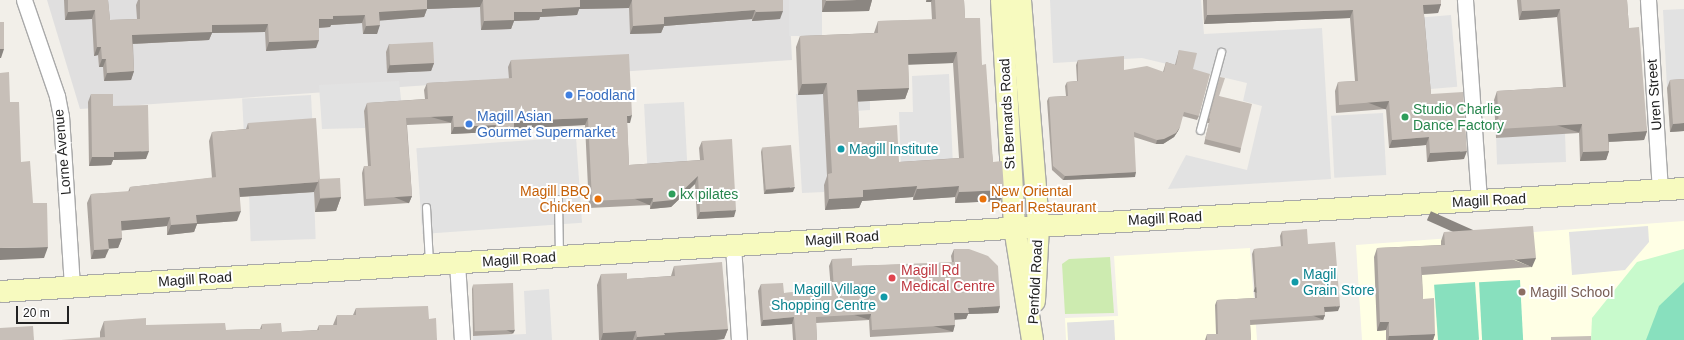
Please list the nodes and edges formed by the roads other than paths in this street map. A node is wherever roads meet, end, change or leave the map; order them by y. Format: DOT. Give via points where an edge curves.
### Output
graph roads {
  1 [pos="24,0"];
  2 [pos="1001,0"];
  3 [pos="1020,0"];
  4 [pos="1466,0"];
  5 [pos="1648,0"];
  6 [pos="1221,52"];
  7 [pos="1200,130"];
  8 [pos="1684,188"];
  9 [pos="1660,190"];
  10 [pos="558,199"];
  11 [pos="1478,200"];
  12 [pos="426,207"];
  13 [pos="1038,226"];
  14 [pos="1014,227"];
  15 [pos="733,245"];
  16 [pos="559,256"];
  17 [pos="456,263"];
  18 [pos="429,265"];
  19 [pos="72,286"];
  20 [pos="0,290"];
  21 [pos="462,340"];
  22 [pos="739,340"];
  23 [pos="1032,340"];
  1 -- 19 [label="street, Lorne Avenue" via="57,96 61,116"];
  2 -- 14 [label="main road, St Bernards Road"];
  3 -- 13 [label="main road, St Bernards Road"];
  4 -- 11 [label="street"];
  5 -- 9 [label="street, Uren Street"];
  6 -- 7 [label="lane"];
  8 -- 9 [label="main road, Magill Road"];
  9 -- 11 [label="main road, Magill Road"];
  10 -- 16 [label="lane"];
  11 -- 13 [label="main road, Magill Road"];
  12 -- 18 [label="lane"];
  13 -- 14 [label="main road, Magill Road"];
  13 -- 23 [label="main road, Penfold Road"];
  14 -- 15 [label="main road, Magill Road"];
  14 -- 23 [label="main road, Penfold Road"];
  15 -- 16 [label="main road, Magill Road"];
  15 -- 22 [label="street"];
  16 -- 17 [label="main road, Magill Road"];
  17 -- 18 [label="main road, Magill Road"];
  17 -- 21 [label="street"];
  18 -- 19 [label="main road, Magill Road"];
  19 -- 20 [label="main road, Magill Road"];
}
